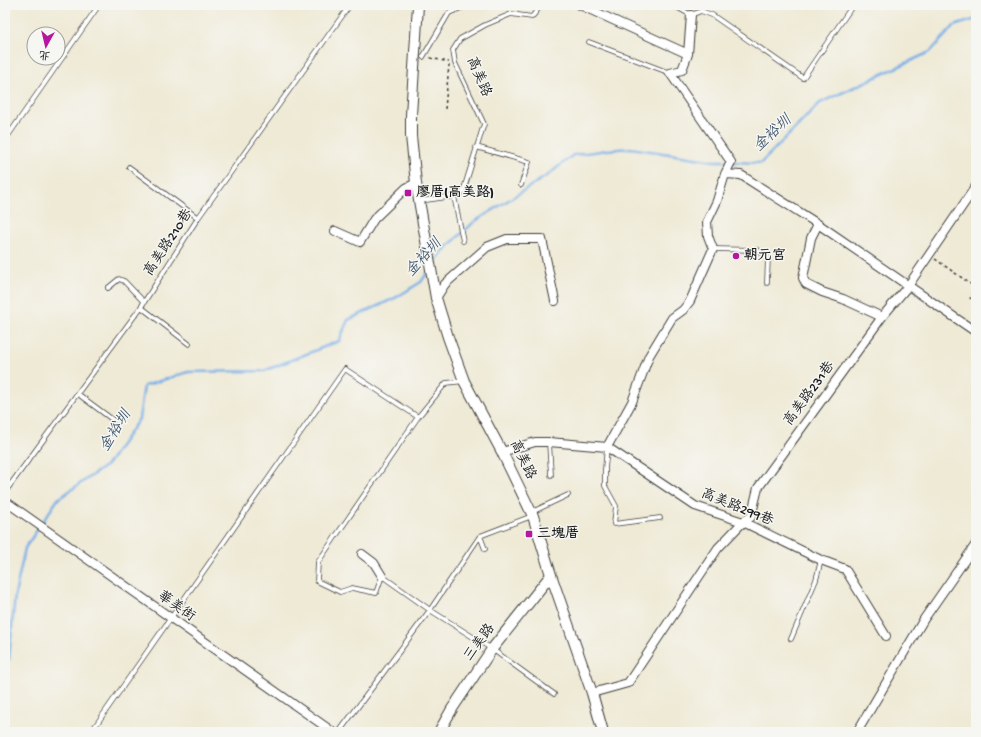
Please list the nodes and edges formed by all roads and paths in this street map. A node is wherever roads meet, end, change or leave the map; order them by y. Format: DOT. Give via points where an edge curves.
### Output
graph roads {
  1 [pos="98,5"];
  2 [pos="350,5"];
  3 [pos="418,5"];
  4 [pos="468,5"];
  5 [pos="541,5"];
  6 [pos="580,5"];
  7 [pos="673,5"];
  8 [pos="853,5"];
  9 [pos="691,15"];
  10 [pos="588,42"];
  11 [pos="688,54"];
  12 [pos="423,57"];
  13 [pos="449,62"];
  14 [pos="455,62"];
  15 [pos="670,73"];
  16 [pos="446,109"];
  17 [pos="5,140"];
  18 [pos="476,147"];
  19 [pos="129,167"];
  20 [pos="725,174"];
  21 [pos="416,183"];
  22 [pos="521,185"];
  23 [pos="976,186"];
  24 [pos="454,196"];
  25 [pos="419,202"];
  26 [pos="198,218"];
  27 [pos="818,224"];
  28 [pos="335,231"];
  29 [pos="463,241"];
  30 [pos="713,249"];
  31 [pos="929,255"];
  32 [pos="767,283"];
  33 [pos="908,286"];
  34 [pos="108,288"];
  35 [pos="436,298"];
  36 [pos="970,299"];
  37 [pos="555,301"];
  38 [pos="144,302"];
  39 [pos="141,307"];
  40 [pos="882,317"];
  41 [pos="976,332"];
  42 [pos="189,344"];
  43 [pos="464,381"];
  44 [pos="78,394"];
  45 [pos="418,417"];
  46 [pos="113,420"];
  47 [pos="549,442"];
  48 [pos="608,447"];
  49 [pos="502,452"];
  50 [pos="551,475"];
  51 [pos="5,492"];
  52 [pos="568,495"];
  53 [pos="5,501"];
  54 [pos="532,514"];
  55 [pos="660,518"];
  56 [pos="743,522"];
  57 [pos="480,536"];
  58 [pos="976,544"];
  59 [pos="485,549"];
  60 [pos="362,554"];
  61 [pos="821,560"];
  62 [pos="551,575"];
  63 [pos="382,576"];
  64 [pos="430,610"];
  65 [pos="171,619"];
  66 [pos="886,636"];
  67 [pos="791,639"];
  68 [pos="492,650"];
  69 [pos="592,693"];
  70 [pos="554,694"];
  71 [pos="91,732"];
  72 [pos="333,732"];
  73 [pos="339,732"];
  74 [pos="439,732"];
  75 [pos="603,732"];
  76 [pos="857,732"];
  1 -- 17 [label="lane"];
  2 -- 26 [label="lane, 高美路210巷"];
  3 -- 21 [label="street, 高美路" via="411,115"];
  4 -- 12 [label="lane" via="449,13"];
  5 -- 14 [label="lane, 高美路" via="532,17 511,14 460,39 453,50"];
  6 -- 11 [label="street"];
  7 -- 9 [label="lane"];
  8 -- 9 [label="lane" via="803,78 712,15 701,11"];
  9 -- 11 [label="street"];
  10 -- 15 [label="lane"];
  11 -- 15 [label="street" via="682,70"];
  12 -- 13 [label="path"];
  13 -- 14 [label="path"];
  13 -- 16 [label="path"];
  14 -- 18 [label="lane, 高美路" via="484,124"];
  15 -- 20 [label="street" via="731,162"];
  18 -- 22 [label="lane" via="529,162"];
  18 -- 24 [label="lane, 高美路" via="464,192"];
  19 -- 26 [label="lane"];
  20 -- 27 [label="street" via="741,175"];
  20 -- 30 [label="street" via="707,222 708,236"];
  21 -- 25 [label="street, 高美路"];
  21 -- 28 [label="street" via="406,188 374,219 360,242"];
  23 -- 31 [label="street, 高美路231巷"];
  24 -- 25 [label="lane"];
  24 -- 29 [label="lane"];
  25 -- 35 [label="street, 高美路"];
  26 -- 38 [label="lane, 高美路210巷"];
  27 -- 33 [label="street"];
  27 -- 40 [label="street" via="811,238 804,278 806,284"];
  30 -- 32 [label="lane" via="757,250 768,256"];
  30 -- 48 [label="street" via="690,301 672,318 649,356 632,402"];
  31 -- 33 [label="street, 高美路231巷"];
  31 -- 36 [label="path" via="975,287"];
  33 -- 40 [label="street, 高美路231巷"];
  33 -- 41 [label="street"];
  34 -- 38 [label="lane" via="119,279"];
  35 -- 37 [label="street" via="445,284 487,247 507,239 542,239"];
  35 -- 43 [label="street, 高美路"];
  38 -- 39 [label="lane, 高美路210巷"];
  39 -- 42 [label="lane"];
  39 -- 44 [label="lane, 高美路210巷"];
  40 -- 56 [label="street, 高美路231巷" via="758,488 751,517"];
  43 -- 45 [label="lane" via="446,383"];
  43 -- 49 [label="street, 高美路"];
  44 -- 46 [label="lane"];
  44 -- 51 [label="lane, 高美路210巷"];
  45 -- 63 [label="lane" via="318,562 317,581 340,592 352,588 376,593"];
  45 -- 65 [label="lane" via="345,369"];
  47 -- 48 [label="street, 高美路299巷"];
  47 -- 49 [label="street, 高美路299巷" via="535,442"];
  47 -- 50 [label="lane"];
  48 -- 55 [label="lane" via="605,486 616,506 614,524"];
  48 -- 56 [label="street, 高美路299巷" via="695,506"];
  49 -- 54 [label="street, 高美路"];
  52 -- 54 [label="lane"];
  53 -- 65 [label="street, 華美街"];
  54 -- 57 [label="lane"];
  54 -- 62 [label="street, 高美路"];
  56 -- 61 [label="street, 高美路299巷"];
  56 -- 69 [label="street, 高美路231巷" via="718,548 628,683"];
  57 -- 59 [label="lane"];
  57 -- 64 [label="lane"];
  58 -- 76 [label="street" via="924,619"];
  60 -- 63 [label="street" via="374,563"];
  61 -- 66 [label="street, 高美路299巷" via="846,569"];
  61 -- 67 [label="lane" via="816,580"];
  62 -- 68 [label="street, 三美路"];
  62 -- 69 [label="street, 高美路"];
  63 -- 64 [label="lane"];
  64 -- 68 [label="lane"];
  64 -- 73 [label="lane"];
  65 -- 71 [label="lane"];
  65 -- 72 [label="street, 華美街"];
  68 -- 70 [label="lane"];
  68 -- 74 [label="street, 三美路"];
  69 -- 75 [label="street, 高美路"];
}
